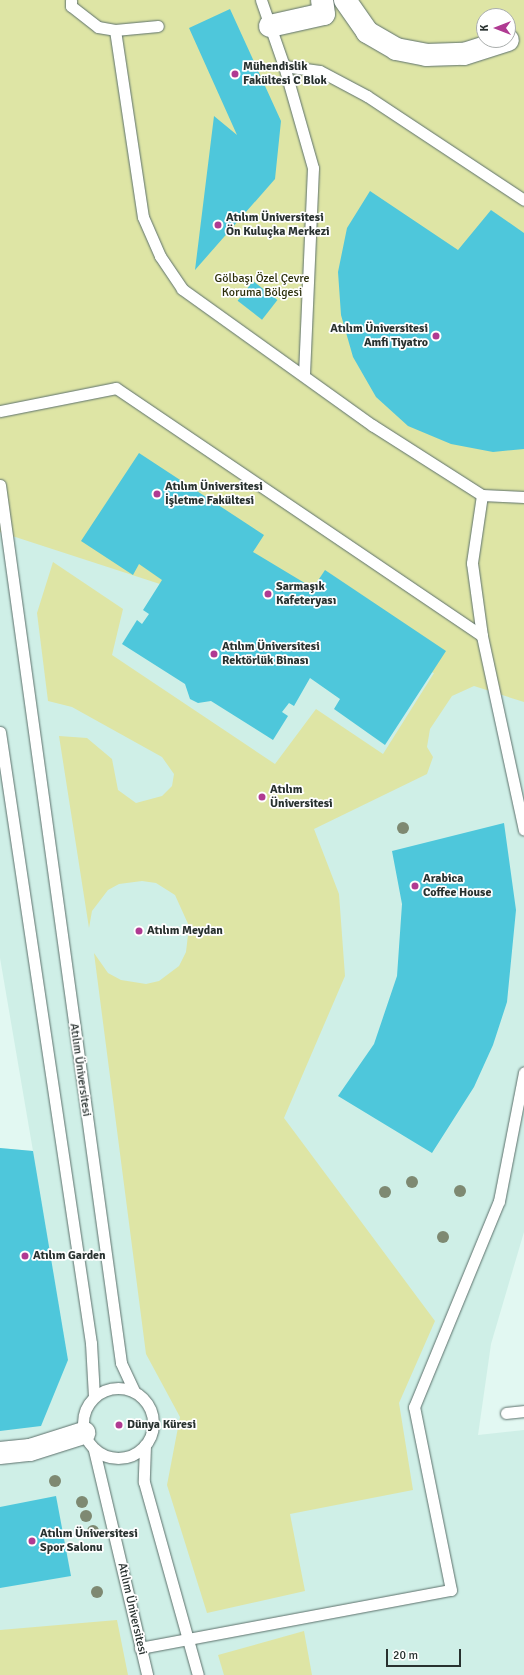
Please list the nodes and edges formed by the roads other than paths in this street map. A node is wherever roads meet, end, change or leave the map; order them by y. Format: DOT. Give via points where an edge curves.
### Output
graph roads {
  1 [pos="71,0"];
  2 [pos="261,0"];
  3 [pos="322,0"];
  4 [pos="345,0"];
  5 [pos="158,26"];
  6 [pos="270,26"];
  7 [pos="115,30"];
  8 [pos="483,48"];
  9 [pos="284,66"];
  10 [pos="524,200"];
  11 [pos="304,375"];
  12 [pos="0,411"];
  13 [pos="0,485"];
  14 [pos="482,496"];
  15 [pos="524,497"];
  16 [pos="482,636"];
  17 [pos="0,732"];
  18 [pos="524,830"];
  19 [pos="524,1072"];
  20 [pos="134,1391"];
  21 [pos="94,1396"];
  22 [pos="524,1411"];
  23 [pos="506,1413"];
  24 [pos="89,1441"];
  25 [pos="145,1445"];
  26 [pos="0,1453"];
  27 [pos="188,1638"];
  28 [pos="140,1648"];
  29 [pos="147,1675"];
  30 [pos="198,1675"];
  1 -- 7 [label="lane" via="71,6 90,23"];
  2 -- 6 [label="lane"];
  3 -- 6 [label="street" via="324,14"];
  4 -- 8 [label="street" via="367,32 396,49 426,55 464,54"];
  5 -- 7 [label="lane"];
  6 -- 9 [label="lane"];
  7 -- 11 [label="lane" via="143,217 160,256 182,289"];
  9 -- 10 [label="lane" via="320,72 367,96"];
  9 -- 11 [label="lane" via="313,168"];
  11 -- 14 [label="lane" via="372,425"];
  12 -- 16 [label="lane" via="116,388"];
  13 -- 20 [label="lane, Atılım Üniversitesi" via="121,1363"];
  14 -- 15 [label="lane"];
  14 -- 16 [label="lane" via="472,563"];
  16 -- 18 [label="lane"];
  17 -- 21 [label="lane, Atılım Üniversitesi" via="92,1343"];
  19 -- 27 [label="lane" via="499,1201 414,1407 451,1590"];
  20 -- 21 [label="lane" via="114,1388"];
  20 -- 25 [label="lane, Atılım Üniversitesi" via="149,1406 153,1416 153,1427"];
  21 -- 24 [label="lane, Atılım Üniversitesi" via="84,1415"];
  22 -- 23 [label="lane"];
  24 -- 25 [label="lane" via="121,1458"];
  24 -- 26 [label="street"];
  24 -- 28 [label="lane, Atılım Üniversitesi"];
  25 -- 27 [label="lane" via="144,1482"];
  27 -- 28 [label="lane"];
  27 -- 30 [label="lane"];
  28 -- 29 [label="lane, Atılım Üniversitesi"];
}
